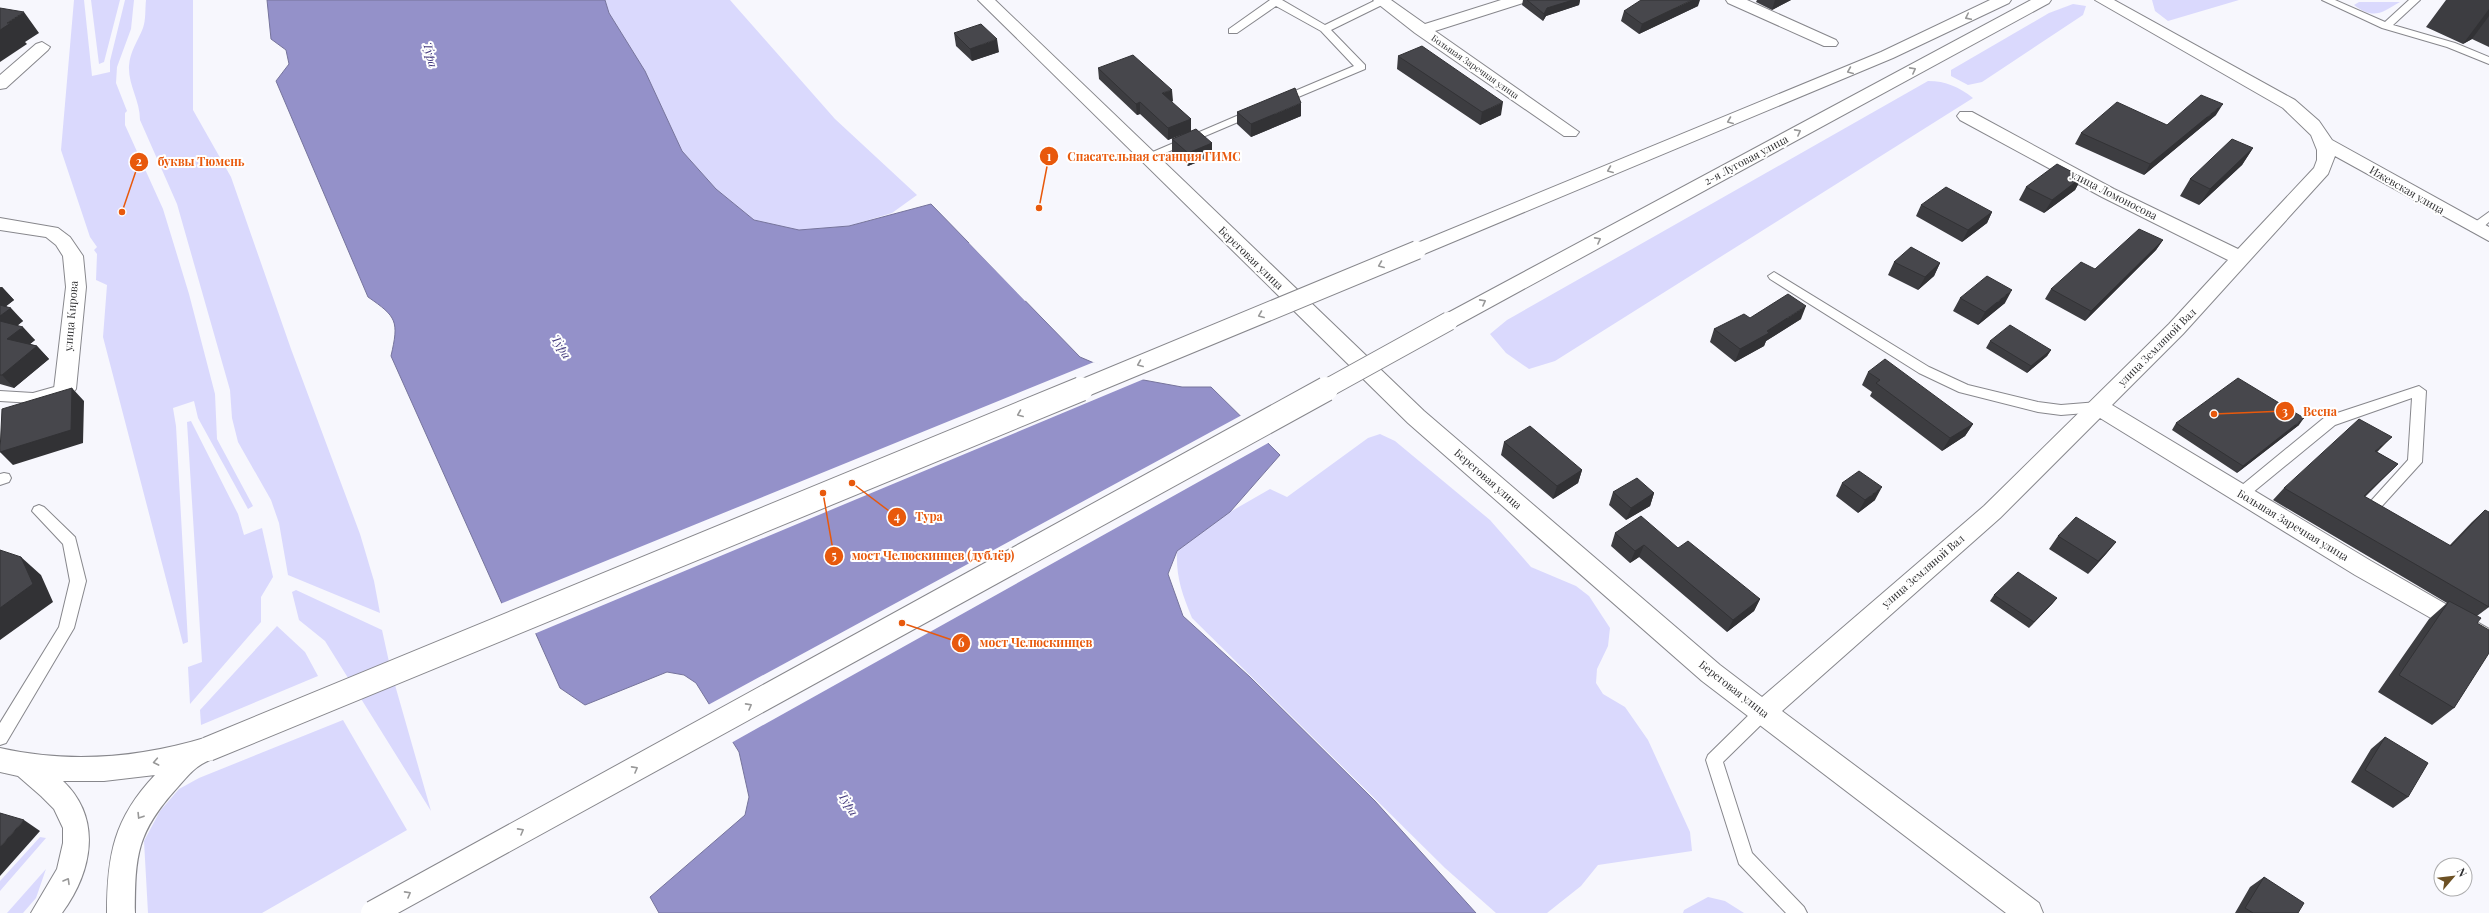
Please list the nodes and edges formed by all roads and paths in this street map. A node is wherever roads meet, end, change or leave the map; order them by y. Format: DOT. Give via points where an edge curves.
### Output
graph roads {
  1 [pos="986,0"];
  2 [pos="1382,0"];
  3 [pos="1516,0"];
  4 [pos="1734,0"];
  5 [pos="2003,0"];
  6 [pos="2043,0"];
  7 [pos="2103,0"];
  8 [pos="2327,0"];
  9 [pos="2415,0"];
  10 [pos="1276,1"];
  11 [pos="2386,26"];
  12 [pos="1325,29"];
  13 [pos="1421,30"];
  14 [pos="1233,31"];
  15 [pos="1830,43"];
  16 [pos="42,47"];
  17 [pos="2489,61"];
  18 [pos="0,84"];
  19 [pos="1966,116"];
  20 [pos="1570,132"];
  21 [pos="2326,144"];
  22 [pos="1147,157"];
  23 [pos="2489,216"];
  24 [pos="0,224"];
  25 [pos="2482,232"];
  26 [pos="2242,259"];
  27 [pos="1774,276"];
  28 [pos="65,388"];
  29 [pos="0,396"];
  30 [pos="2098,407"];
  31 [pos="2241,494"];
  32 [pos="2377,502"];
  33 [pos="39,511"];
  34 [pos="2489,641"];
  35 [pos="1763,712"];
  36 [pos="0,738"];
  37 [pos="200,752"];
  38 [pos="0,760"];
  39 [pos="26,767"];
  40 [pos="45,913"];
  41 [pos="120,913"];
  42 [pos="373,913"];
  43 [pos="1798,913"];
  44 [pos="2029,913"];
  1 -- 22 [label="street, Береговая улица"];
  2 -- 12 [label="lane"];
  2 -- 13 [label="street, Большая Заречная улица"];
  3 -- 13 [label="street"];
  4 -- 15 [label="street"];
  5 -- 37 [label="street, one-way, bridge" via="1887,55"];
  42 -- 6 [label="street, 2-я Луговая улица, one-way, bridge" via="1449,321"];
  7 -- 21 [label="street" via="2289,104 2307,120"];
  8 -- 11 [label="lane"];
  9 -- 11 [label="lane"];
  10 -- 12 [label="lane"];
  10 -- 14 [label="lane"];
  11 -- 17 [label="lane" via="2438,40"];
  12 -- 22 [label="lane" via="1361,67"];
  13 -- 20 [label="street, Большая Заречная улица"];
  16 -- 18 [label="street"];
  19 -- 26 [label="street, улица Ломоносова" via="2108,193"];
  21 -- 25 [label="street, Ижевская улица"];
  21 -- 26 [label="street, улица Земляной Вал" via="2327,160 2322,170"];
  22 -- 35 [label="street, Береговая улица" via="1416,417 1711,673"];
  23 -- 25 [label="lane"];
  24 -- 28 [label="street, улица Кирова" via="51,232 63,241 73,256 76,287"];
  26 -- 30 [label="street, улица Земляной Вал"];
  27 -- 30 [label="lane" via="1924,370 1964,389 2038,407 2061,410"];
  28 -- 29 [label="lane" via="33,398"];
  30 -- 31 [label="street, Большая Заречная улица"];
  30 -- 35 [label="street, улица Земляной Вал" via="1992,512"];
  31 -- 32 [label="lane" via="2330,421 2419,391 2415,462"];
  31 -- 34 [label="street, Большая Заречная улица"];
  33 -- 36 [label="lane" via="70,541 78,581 66,628"];
  35 -- 43 [label="lane" via="1714,760 1745,858"];
  35 -- 44 [label="street, Береговая улица"];
  37 -- 39 [label="street, one-way" via="128,767 90,770"];
  37 -- 41 [label="street, one-way" via="151,798 125,847"];
  38 -- 39 [label="street"];
  40 -- 39 [label="street, one-way" via="70,877 77,851 77,826 64,800"];
}
